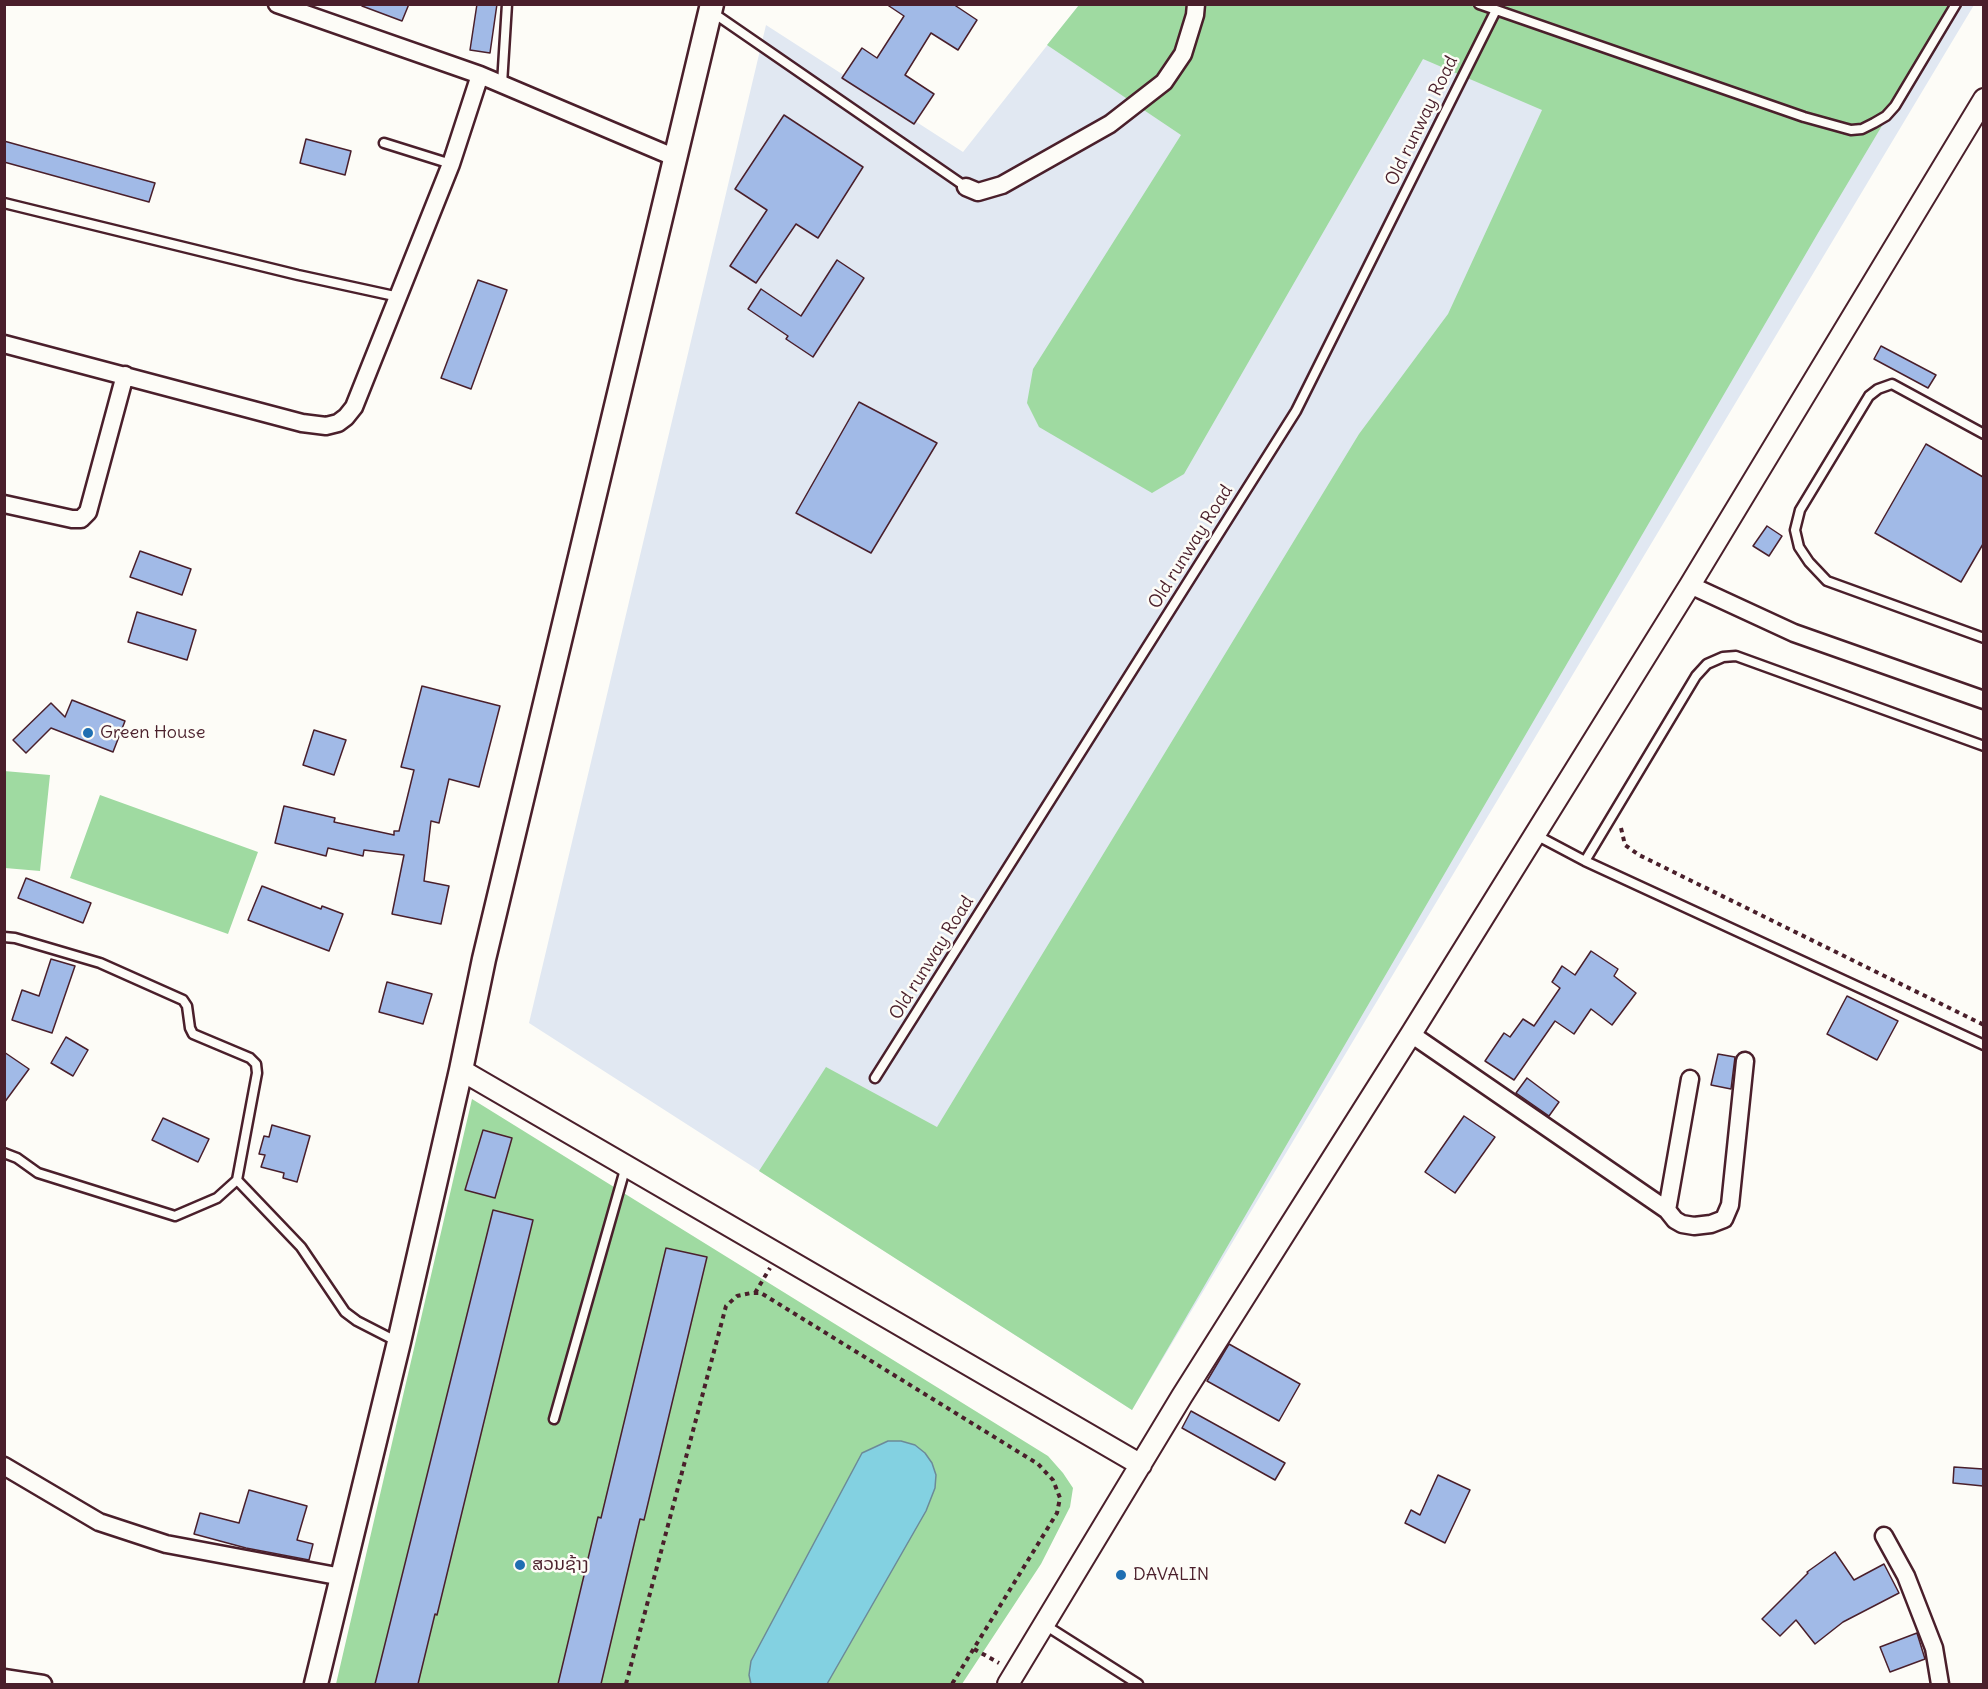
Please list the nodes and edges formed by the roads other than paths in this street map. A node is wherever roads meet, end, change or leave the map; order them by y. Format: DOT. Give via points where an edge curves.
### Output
graph roads {
  1 [pos="278,4"];
  2 [pos="507,4"];
  3 [pos="1196,4"];
  4 [pos="1479,4"];
  5 [pos="1956,4"];
  6 [pos="712,8"];
  7 [pos="1496,10"];
  8 [pos="480,75"];
  9 [pos="502,85"];
  10 [pos="1983,99"];
  11 [pos="384,143"];
  12 [pos="676,158"];
  13 [pos="451,164"];
  14 [pos="966,187"];
  15 [pos="4,203"];
  16 [pos="399,297"];
  17 [pos="4,344"];
  18 [pos="125,375"];
  19 [pos="1983,434"];
  20 [pos="4,504"];
  21 [pos="1690,585"];
  22 [pos="1983,638"];
  23 [pos="1983,700"];
  24 [pos="1983,746"];
  25 [pos="1534,834"];
  26 [pos="1585,861"];
  27 [pos="4,937"];
  28 [pos="1411,1034"];
  29 [pos="1983,1045"];
  30 [pos="1745,1061"];
  31 [pos="461,1070"];
  32 [pos="875,1078"];
  33 [pos="1690,1079"];
  34 [pos="4,1153"];
  35 [pos="626,1165"];
  36 [pos="237,1180"];
  37 [pos="1666,1210"];
  38 [pos="399,1342"];
  39 [pos="554,1419"];
  40 [pos="1141,1465"];
  41 [pos="4,1466"];
  42 [pos="1884,1536"];
  43 [pos="342,1577"];
  44 [pos="1044,1625"];
  45 [pos="4,1678"];
  46 [pos="1011,1679"];
  47 [pos="1132,1683"];
  48 [pos="43,1684"];
  49 [pos="316,1684"];
  50 [pos="1940,1684"];
  1 -- 8 [label="street"];
  2 -- 9 [label="lane"];
  3 -- 14 [label="street" via="1184,54 1164,82 1110,124 1002,185 978,192"];
  4 -- 7 [label="lane"];
  5 -- 7 [label="lane" via="1895,106 1874,123 1851,130"];
  6 -- 12 [label="main road"];
  6 -- 14 [label="lane"];
  7 -- 32 [label="lane, Old runway Road" via="1296,411"];
  8 -- 9 [label="street"];
  8 -- 13 [label="street"];
  9 -- 12 [label="street"];
  10 -- 21 [label="street"];
  11 -- 13 [label="lane"];
  12 -- 31 [label="main road" via="484,959"];
  13 -- 16 [label="street"];
  15 -- 16 [label="lane"];
  16 -- 18 [label="street" via="354,407 338,423 302,423"];
  17 -- 18 [label="street"];
  18 -- 20 [label="street" via="88,512 81,519 72,519"];
  19 -- 22 [label="lane" via="1892,384 1878,388 1869,396 1800,510 1795,530 1799,547 1827,581"];
  21 -- 23 [label="street" via="1794,633"];
  21 -- 25 [label="street"];
  24 -- 26 [label="lane" via="1736,656 1723,657 1707,664 1696,676"];
  25 -- 26 [label="lane"];
  25 -- 28 [label="street"];
  26 -- 29 [label="lane"];
  27 -- 36 [label="lane" via="100,963 183,1000 193,1034 256,1064"];
  28 -- 37 [label="street"];
  28 -- 40 [label="street"];
  30 -- 37 [label="street" via="1730,1205 1724,1219 1694,1226 1675,1220"];
  31 -- 35 [label="street"];
  31 -- 38 [label="main road"];
  33 -- 37 [label="street"];
  34 -- 36 [label="lane" via="38,1173 175,1216 217,1198"];
  35 -- 39 [label="lane"];
  35 -- 40 [label="street"];
  36 -- 38 [label="lane" via="301,1247 345,1312"];
  38 -- 43 [label="main road"];
  40 -- 44 [label="street"];
  41 -- 43 [label="street" via="99,1522 166,1544"];
  42 -- 50 [label="street" via="1906,1576 1934,1648"];
  43 -- 49 [label="main road"];
  44 -- 46 [label="street"];
  44 -- 47 [label="lane"];
  45 -- 48 [label="street"];
}
